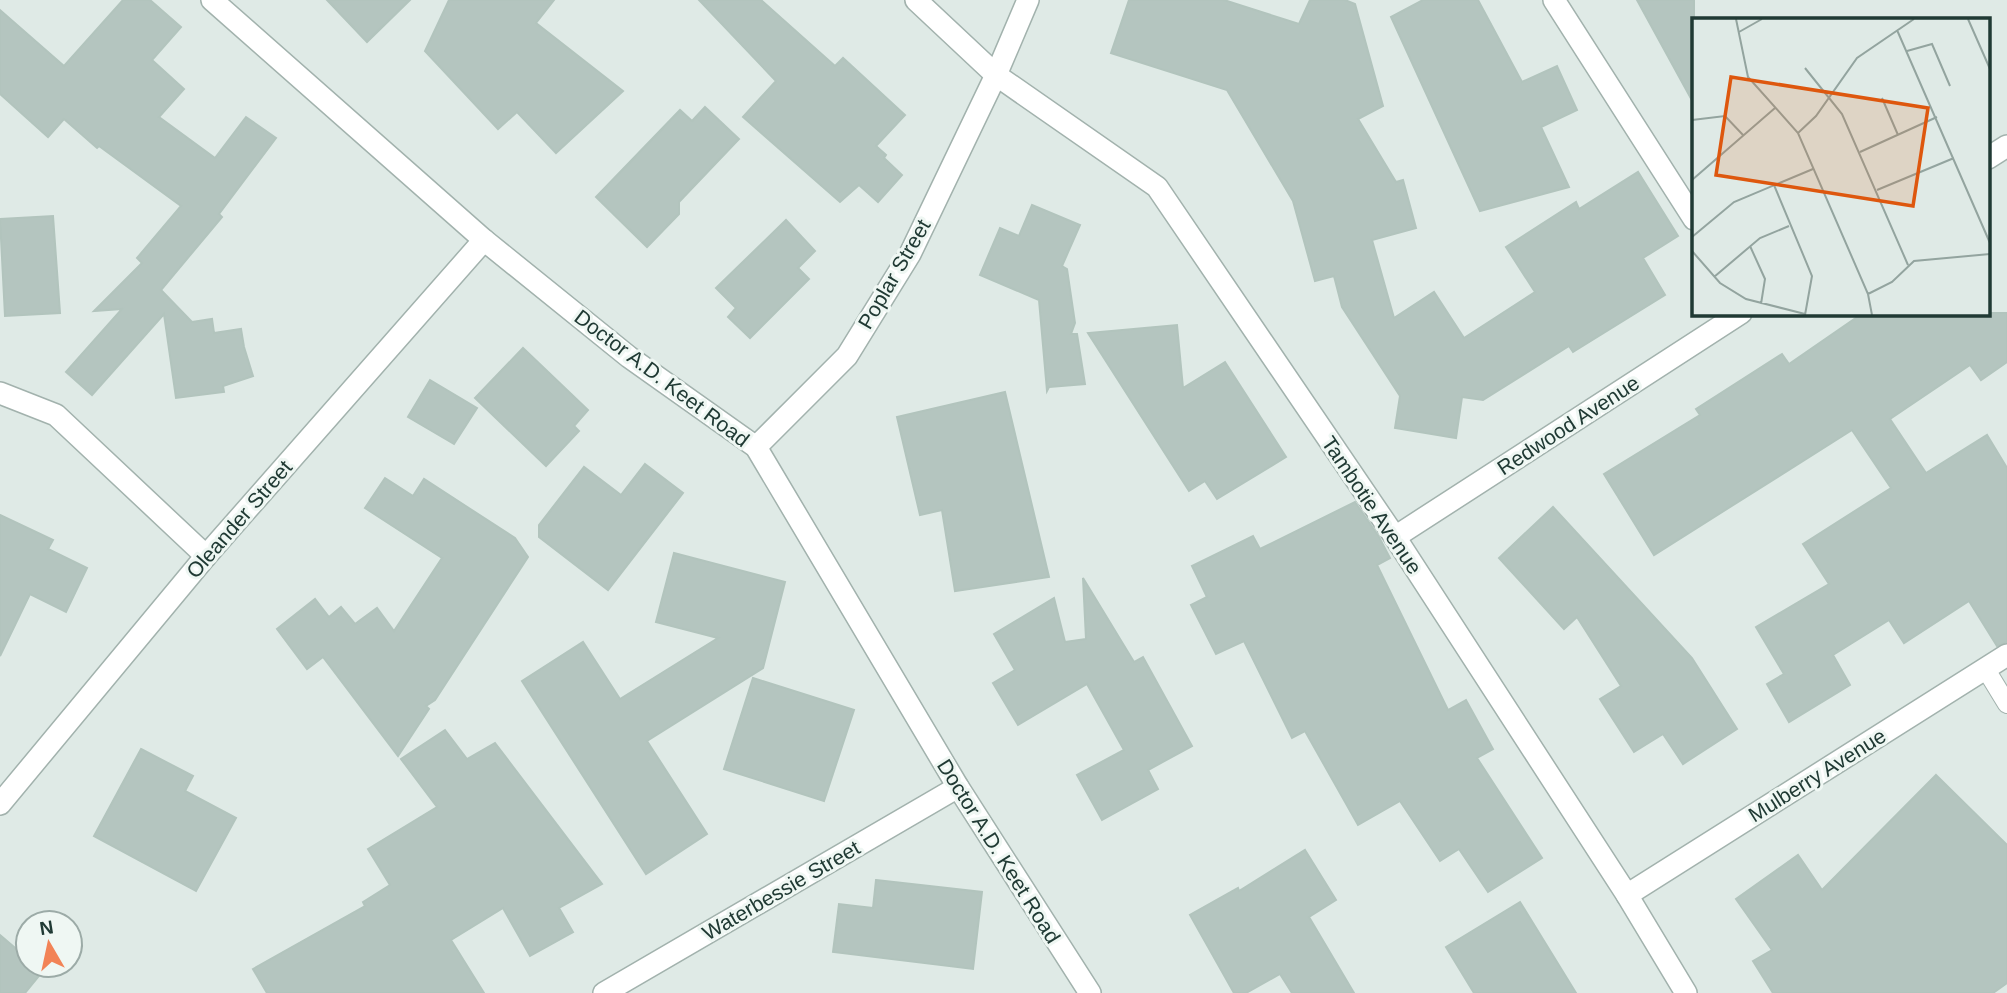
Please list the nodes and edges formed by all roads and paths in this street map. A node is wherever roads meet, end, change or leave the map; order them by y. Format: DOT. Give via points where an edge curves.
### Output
graph roads {
  1 [pos="212,0"];
  2 [pos="916,0"];
  3 [pos="1028,0"];
  4 [pos="1554,0"];
  5 [pos="996,75"];
  6 [pos="2007,146"];
  7 [pos="1990,157"];
  8 [pos="1692,216"];
  9 [pos="484,240"];
  10 [pos="1738,315"];
  11 [pos="0,393"];
  12 [pos="756,447"];
  13 [pos="1395,537"];
  14 [pos="206,556"];
  15 [pos="2007,655"];
  16 [pos="1985,668"];
  17 [pos="2007,704"];
  18 [pos="958,787"];
  19 [pos="0,804"];
  20 [pos="1627,895"];
  21 [pos="604,993"];
  22 [pos="1090,993"];
  23 [pos="1686,993"];
  1 -- 9 [label="street, Doctor A.D. Keet Road"];
  2 -- 5 [label="street"];
  3 -- 5 [label="street, Poplar Street"];
  4 -- 8 [label="street"];
  5 -- 12 [label="street, Poplar Street" via="910,254 847,356"];
  5 -- 13 [label="street, Tambotie Avenue" via="1157,187"];
  6 -- 7 [label="street"];
  9 -- 12 [label="street, Doctor A.D. Keet Road" via="629,357"];
  9 -- 14 [label="street, Oleander Street"];
  10 -- 13 [label="street, Redwood Avenue"];
  11 -- 14 [label="street" via="56,415"];
  12 -- 18 [label="street, Doctor A.D. Keet Road"];
  13 -- 20 [label="street, Tambotie Avenue"];
  14 -- 19 [label="street, Oleander Street"];
  15 -- 16 [label="street, Mulberry Avenue"];
  16 -- 17 [label="lane"];
  16 -- 20 [label="street, Mulberry Avenue"];
  18 -- 21 [label="street, Waterbessie Street"];
  18 -- 22 [label="street, Doctor A.D. Keet Road"];
  20 -- 23 [label="street, Tambotie Avenue"];
}
